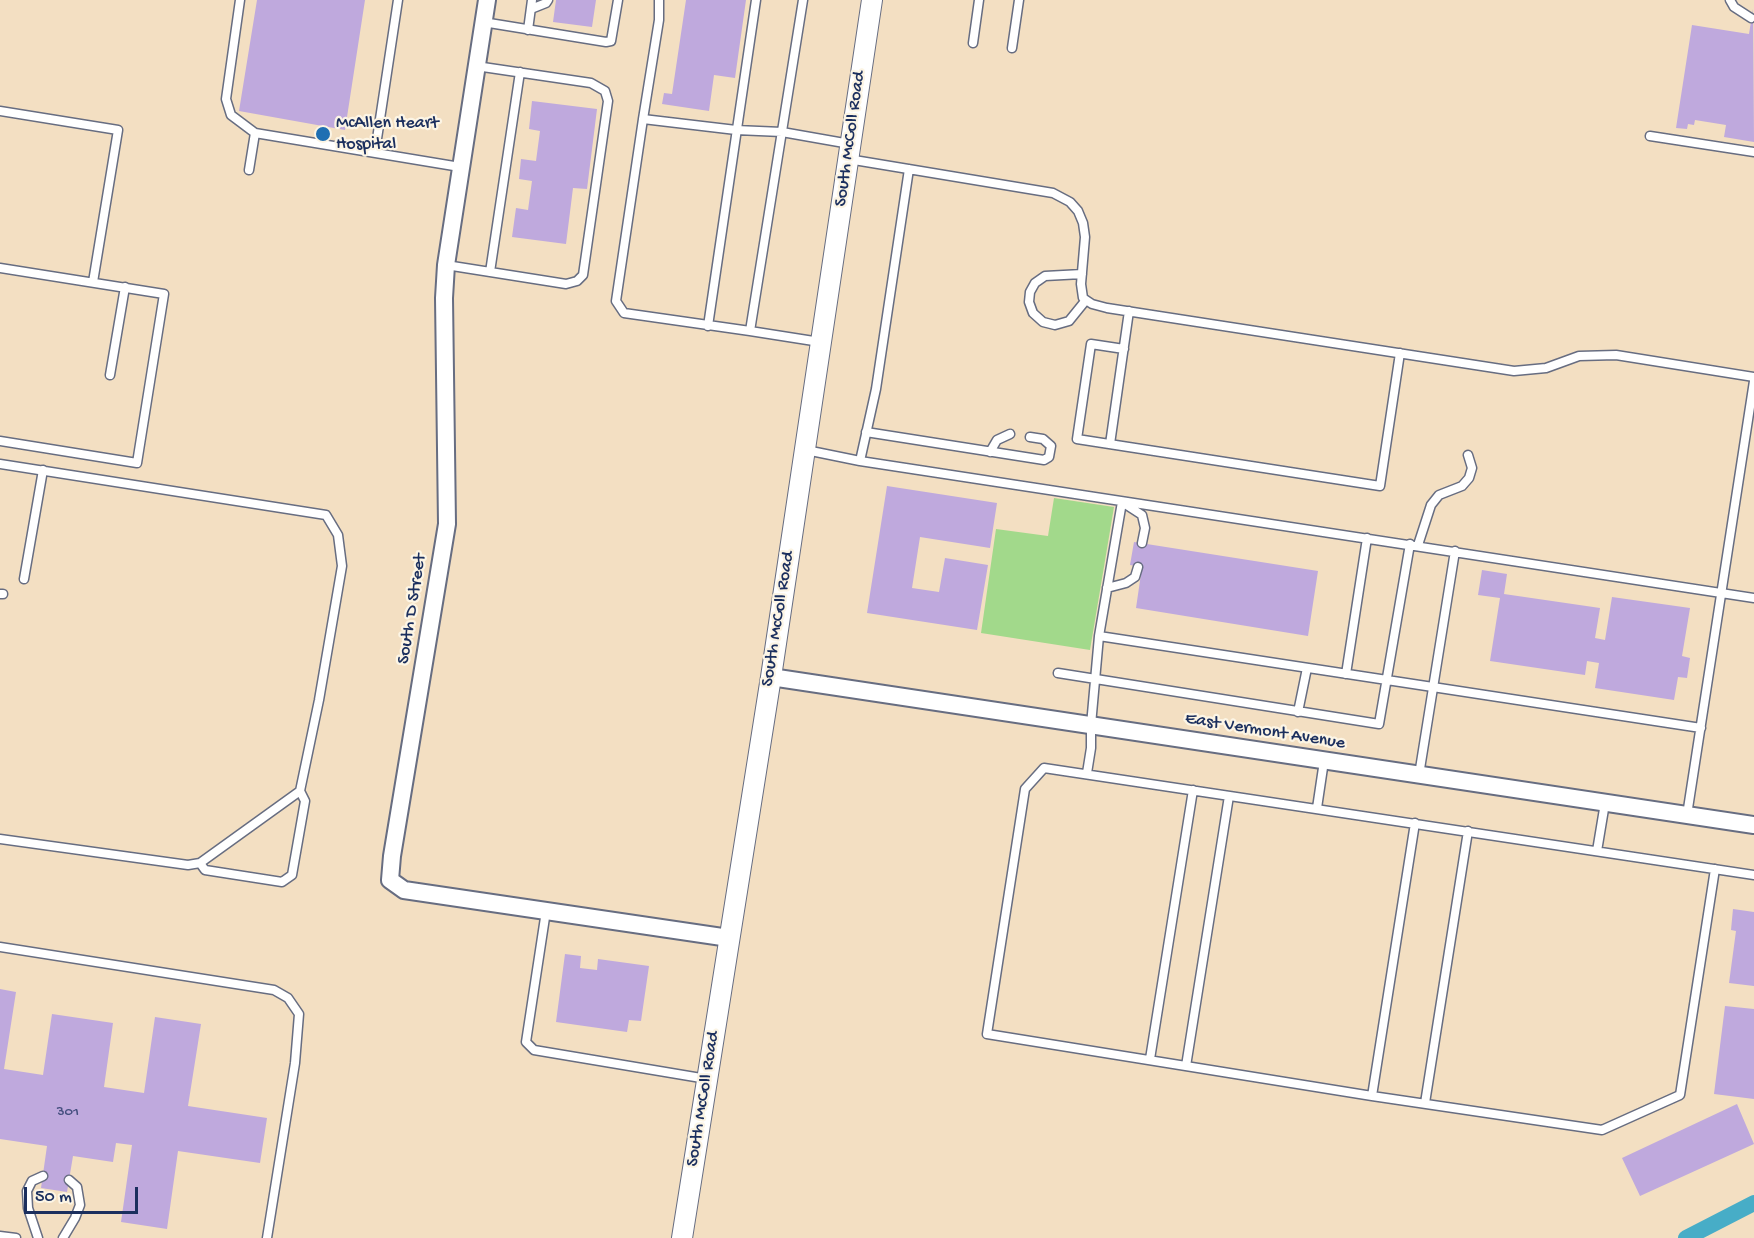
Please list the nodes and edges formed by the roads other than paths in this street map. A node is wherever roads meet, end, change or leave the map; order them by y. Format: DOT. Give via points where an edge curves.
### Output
graph roads {
  1 [pos="240,0"];
  2 [pos="398,0"];
  3 [pos="487,0"];
  4 [pos="548,0"];
  5 [pos="618,0"];
  6 [pos="659,0"];
  7 [pos="756,0"];
  8 [pos="803,0"];
  9 [pos="872,0"];
  10 [pos="979,0"];
  11 [pos="1019,0"];
  12 [pos="1730,0"];
  13 [pos="532,4"];
  14 [pos="1751,18"];
  15 [pos="483,22"];
  16 [pos="528,30"];
  17 [pos="973,43"];
  18 [pos="1012,48"];
  19 [pos="476,66"];
  20 [pos="520,72"];
  21 [pos="0,111"];
  22 [pos="643,119"];
  23 [pos="736,130"];
  24 [pos="782,132"];
  25 [pos="255,133"];
  26 [pos="1650,136"];
  27 [pos="849,151"];
  28 [pos="375,152"];
  29 [pos="1754,152"];
  30 [pos="460,167"];
  31 [pos="909,169"];
  32 [pos="249,170"];
  33 [pos="446,265"];
  34 [pos="0,268"];
  35 [pos="490,272"];
  36 [pos="1082,274"];
  37 [pos="93,282"];
  38 [pos="125,288"];
  39 [pos="1086,300"];
  40 [pos="1129,311"];
  41 [pos="708,326"];
  42 [pos="750,331"];
  43 [pos="820,342"];
  44 [pos="1124,349"];
  45 [pos="1400,353"];
  46 [pos="110,375"];
  47 [pos="1754,379"];
  48 [pos="866,432"];
  49 [pos="1010,434"];
  50 [pos="1030,437"];
  51 [pos="0,441"];
  52 [pos="1110,444"];
  53 [pos="805,449"];
  54 [pos="990,452"];
  55 [pos="1468,455"];
  56 [pos="860,461"];
  57 [pos="0,464"];
  58 [pos="42,470"];
  59 [pos="1122,502"];
  60 [pos="1367,538"];
  61 [pos="1142,543"];
  62 [pos="1414,545"];
  63 [pos="1455,551"];
  64 [pos="1138,567"];
  65 [pos="24,579"];
  66 [pos="1107,588"];
  67 [pos="1721,593"];
  68 [pos="1754,598"];
  69 [pos="1099,636"];
  70 [pos="1307,668"];
  71 [pos="1058,673"];
  72 [pos="1346,674"];
  73 [pos="771,677"];
  74 [pos="1095,680"];
  75 [pos="1386,680"];
  76 [pos="1434,688"];
  77 [pos="1298,712"];
  78 [pos="1091,725"];
  79 [pos="1701,728"];
  80 [pos="1324,760"];
  81 [pos="1087,773"];
  82 [pos="1419,775"];
  83 [pos="1193,790"];
  84 [pos="300,791"];
  85 [pos="1229,796"];
  86 [pos="1605,803"];
  87 [pos="1317,808"];
  88 [pos="1688,815"];
  89 [pos="1415,823"];
  90 [pos="1754,825"];
  91 [pos="1468,831"];
  92 [pos="0,839"];
  93 [pos="1597,850"];
  94 [pos="200,863"];
  95 [pos="1715,869"];
  96 [pos="1754,875"];
  97 [pos="546,911"];
  98 [pos="729,938"];
  99 [pos="0,947"];
  100 [pos="1150,1059"];
  101 [pos="1186,1066"];
  102 [pos="707,1079"];
  103 [pos="1372,1096"];
  104 [pos="1425,1103"];
  105 [pos="43,1176"];
  106 [pos="69,1180"];
  107 [pos="0,1236"];
  108 [pos="16,1238"];
  109 [pos="38,1238"];
  110 [pos="63,1238"];
  111 [pos="267,1238"];
  112 [pos="682,1238"];
  1 -- 25 [label="lane" via="226,99 231,115"];
  2 -- 28 [label="lane"];
  3 -- 15 [label="street, South D Street"];
  4 -- 13 [label="lane"];
  5 -- 16 [label="lane" via="611,41"];
  6 -- 22 [label="lane"];
  7 -- 23 [label="lane"];
  8 -- 24 [label="lane"];
  9 -- 27 [label="street, South McColl Road"];
  10 -- 17 [label="lane"];
  11 -- 18 [label="lane"];
  12 -- 14 [label="lane"];
  13 -- 16 [label="lane"];
  15 -- 16 [label="lane"];
  15 -- 19 [label="street, South D Street"];
  19 -- 20 [label="lane"];
  19 -- 30 [label="street, South D Street"];
  20 -- 35 [label="lane"];
  20 -- 35 [label="lane" via="591,83 605,91 608,101 583,275 566,284"];
  21 -- 37 [label="lane" via="118,130"];
  22 -- 23 [label="lane"];
  22 -- 41 [label="lane" via="616,301 624,313"];
  23 -- 24 [label="lane"];
  23 -- 41 [label="lane"];
  24 -- 27 [label="lane"];
  24 -- 42 [label="lane"];
  25 -- 28 [label="lane"];
  25 -- 32 [label="lane"];
  26 -- 29 [label="lane"];
  27 -- 31 [label="lane"];
  27 -- 43 [label="street, South McColl Road"];
  28 -- 30 [label="lane"];
  30 -- 33 [label="street, South D Street"];
  31 -- 36 [label="lane" via="1053,193 1070,202 1083,223"];
  31 -- 48 [label="lane"];
  33 -- 35 [label="lane"];
  33 -- 97 [label="street, South D Street" via="447,524 390,880 404,890"];
  34 -- 37 [label="lane"];
  36 -- 39 [label="lane"];
  36 -- 39 [label="lane" via="1045,276 1035,283 1029,302 1033,313 1043,322 1055,325 1069,321"];
  37 -- 38 [label="lane"];
  38 -- 46 [label="lane"];
  38 -- 51 [label="lane" via="164,294 137,463"];
  39 -- 40 [label="lane"];
  40 -- 44 [label="lane"];
  40 -- 45 [label="lane"];
  41 -- 42 [label="lane"];
  42 -- 43 [label="lane"];
  43 -- 53 [label="street, South McColl Road"];
  44 -- 52 [label="lane"];
  44 -- 52 [label="lane" via="1091,344 1077,439"];
  45 -- 47 [label="lane" via="1514,371 1546,368 1579,356 1616,355"];
  45 -- 52 [label="lane" via="1380,486"];
  47 -- 67 [label="lane"];
  48 -- 54 [label="lane"];
  48 -- 56 [label="lane"];
  49 -- 54 [label="lane" via="997,440"];
  50 -- 54 [label="lane" via="1043,439 1051,446 1049,457 1044,460"];
  53 -- 56 [label="lane"];
  53 -- 73 [label="street, South McColl Road"];
  55 -- 62 [label="lane" via="1472,468 1469,477 1462,486 1439,495"];
  56 -- 59 [label="lane"];
  57 -- 58 [label="lane"];
  58 -- 65 [label="lane"];
  58 -- 84 [label="lane" via="326,515 338,535 342,566"];
  59 -- 60 [label="lane"];
  59 -- 61 [label="lane" via="1142,516"];
  59 -- 66 [label="lane"];
  60 -- 62 [label="lane"];
  60 -- 72 [label="lane"];
  62 -- 63 [label="lane"];
  62 -- 75 [label="lane"];
  63 -- 67 [label="lane"];
  63 -- 76 [label="lane"];
  64 -- 66 [label="lane" via="1135,577"];
  66 -- 69 [label="lane"];
  67 -- 68 [label="lane"];
  67 -- 79 [label="lane"];
  69 -- 70 [label="lane"];
  69 -- 74 [label="lane"];
  70 -- 72 [label="lane"];
  70 -- 77 [label="lane"];
  71 -- 74 [label="lane"];
  72 -- 75 [label="lane"];
  73 -- 78 [label="street, East Vermont Avenue"];
  73 -- 98 [label="street, South McColl Road"];
  74 -- 77 [label="lane"];
  74 -- 78 [label="lane"];
  75 -- 76 [label="lane"];
  75 -- 77 [label="lane" via="1379,724"];
  76 -- 79 [label="lane"];
  76 -- 82 [label="lane"];
  78 -- 80 [label="street, East Vermont Avenue"];
  78 -- 81 [label="lane"];
  79 -- 88 [label="lane"];
  80 -- 82 [label="street, East Vermont Avenue"];
  80 -- 87 [label="lane"];
  81 -- 83 [label="lane"];
  81 -- 100 [label="lane" via="1044,768 1025,789 987,1034"];
  82 -- 86 [label="street, East Vermont Avenue"];
  83 -- 85 [label="lane"];
  83 -- 100 [label="lane"];
  84 -- 94 [label="lane"];
  84 -- 94 [label="lane" via="305,801 292,875 282,882 205,870"];
  85 -- 87 [label="lane"];
  85 -- 101 [label="lane"];
  86 -- 88 [label="street, East Vermont Avenue"];
  86 -- 93 [label="lane"];
  87 -- 89 [label="lane"];
  88 -- 90 [label="street, East Vermont Avenue"];
  89 -- 91 [label="lane"];
  89 -- 103 [label="lane"];
  91 -- 93 [label="lane"];
  91 -- 104 [label="lane"];
  92 -- 94 [label="lane" via="188,865"];
  93 -- 95 [label="lane"];
  95 -- 96 [label="lane"];
  95 -- 104 [label="lane" via="1680,1095 1602,1130"];
  97 -- 98 [label="street, South D Street"];
  97 -- 102 [label="lane" via="526,1042 534,1050"];
  98 -- 102 [label="street, South McColl Road"];
  99 -- 111 [label="lane" via="274,990 288,998 299,1014 295,1063"];
  100 -- 101 [label="lane"];
  101 -- 103 [label="lane"];
  102 -- 112 [label="street, South McColl Road"];
  103 -- 104 [label="lane"];
  105 -- 109 [label="lane" via="32,1180 27,1191"];
  106 -- 110 [label="lane" via="77,1187 80,1205"];
  107 -- 108 [label="lane"];
}
